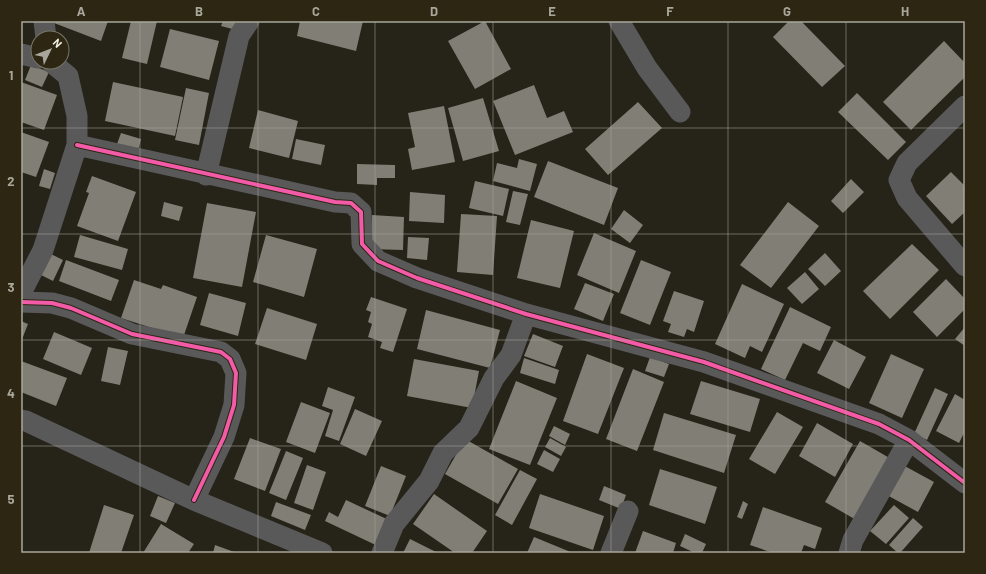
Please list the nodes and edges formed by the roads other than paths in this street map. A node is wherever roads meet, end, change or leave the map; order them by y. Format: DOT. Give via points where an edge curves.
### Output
graph roads {
  1 [pos="249,21"];
  2 [pos="619,21"];
  3 [pos="61,70"];
  4 [pos="965,106"];
  5 [pos="680,112"];
  6 [pos="77,145"];
  7 [pos="206,174"];
  8 [pos="965,266"];
  9 [pos="21,293"];
  10 [pos="21,302"];
  11 [pos="526,314"];
  12 [pos="21,420"];
  13 [pos="909,440"];
  14 [pos="965,483"];
  15 [pos="194,500"];
  16 [pos="628,511"];
  17 [pos="322,553"];
  18 [pos="382,553"];
  19 [pos="611,553"];
  20 [pos="849,553"];
  1 -- 7 [label="street" via="239,36"];
  2 -- 5 [label="street" via="647,68"];
  3 -- 6 [label="street" via="68,76 77,116"];
  4 -- 8 [label="street" via="907,163 899,180 907,198"];
  6 -- 7 [label="street"];
  6 -- 9 [label="street" via="43,250"];
  7 -- 11 [label="street" via="335,202 351,203 360,212 362,244 378,262 417,278"];
  10 -- 15 [label="street" via="52,303 72,308 132,334 222,352 230,359 236,373 234,405 224,437"];
  11 -- 13 [label="street" via="704,362 879,424"];
  11 -- 18 [label="street" via="511,355 494,378 469,428 443,453 429,481 394,524"];
  12 -- 15 [label="street"];
  13 -- 14 [label="street"];
  13 -- 20 [label="street" via="853,540"];
  15 -- 17 [label="street"];
  16 -- 19 [label="street"];
}
